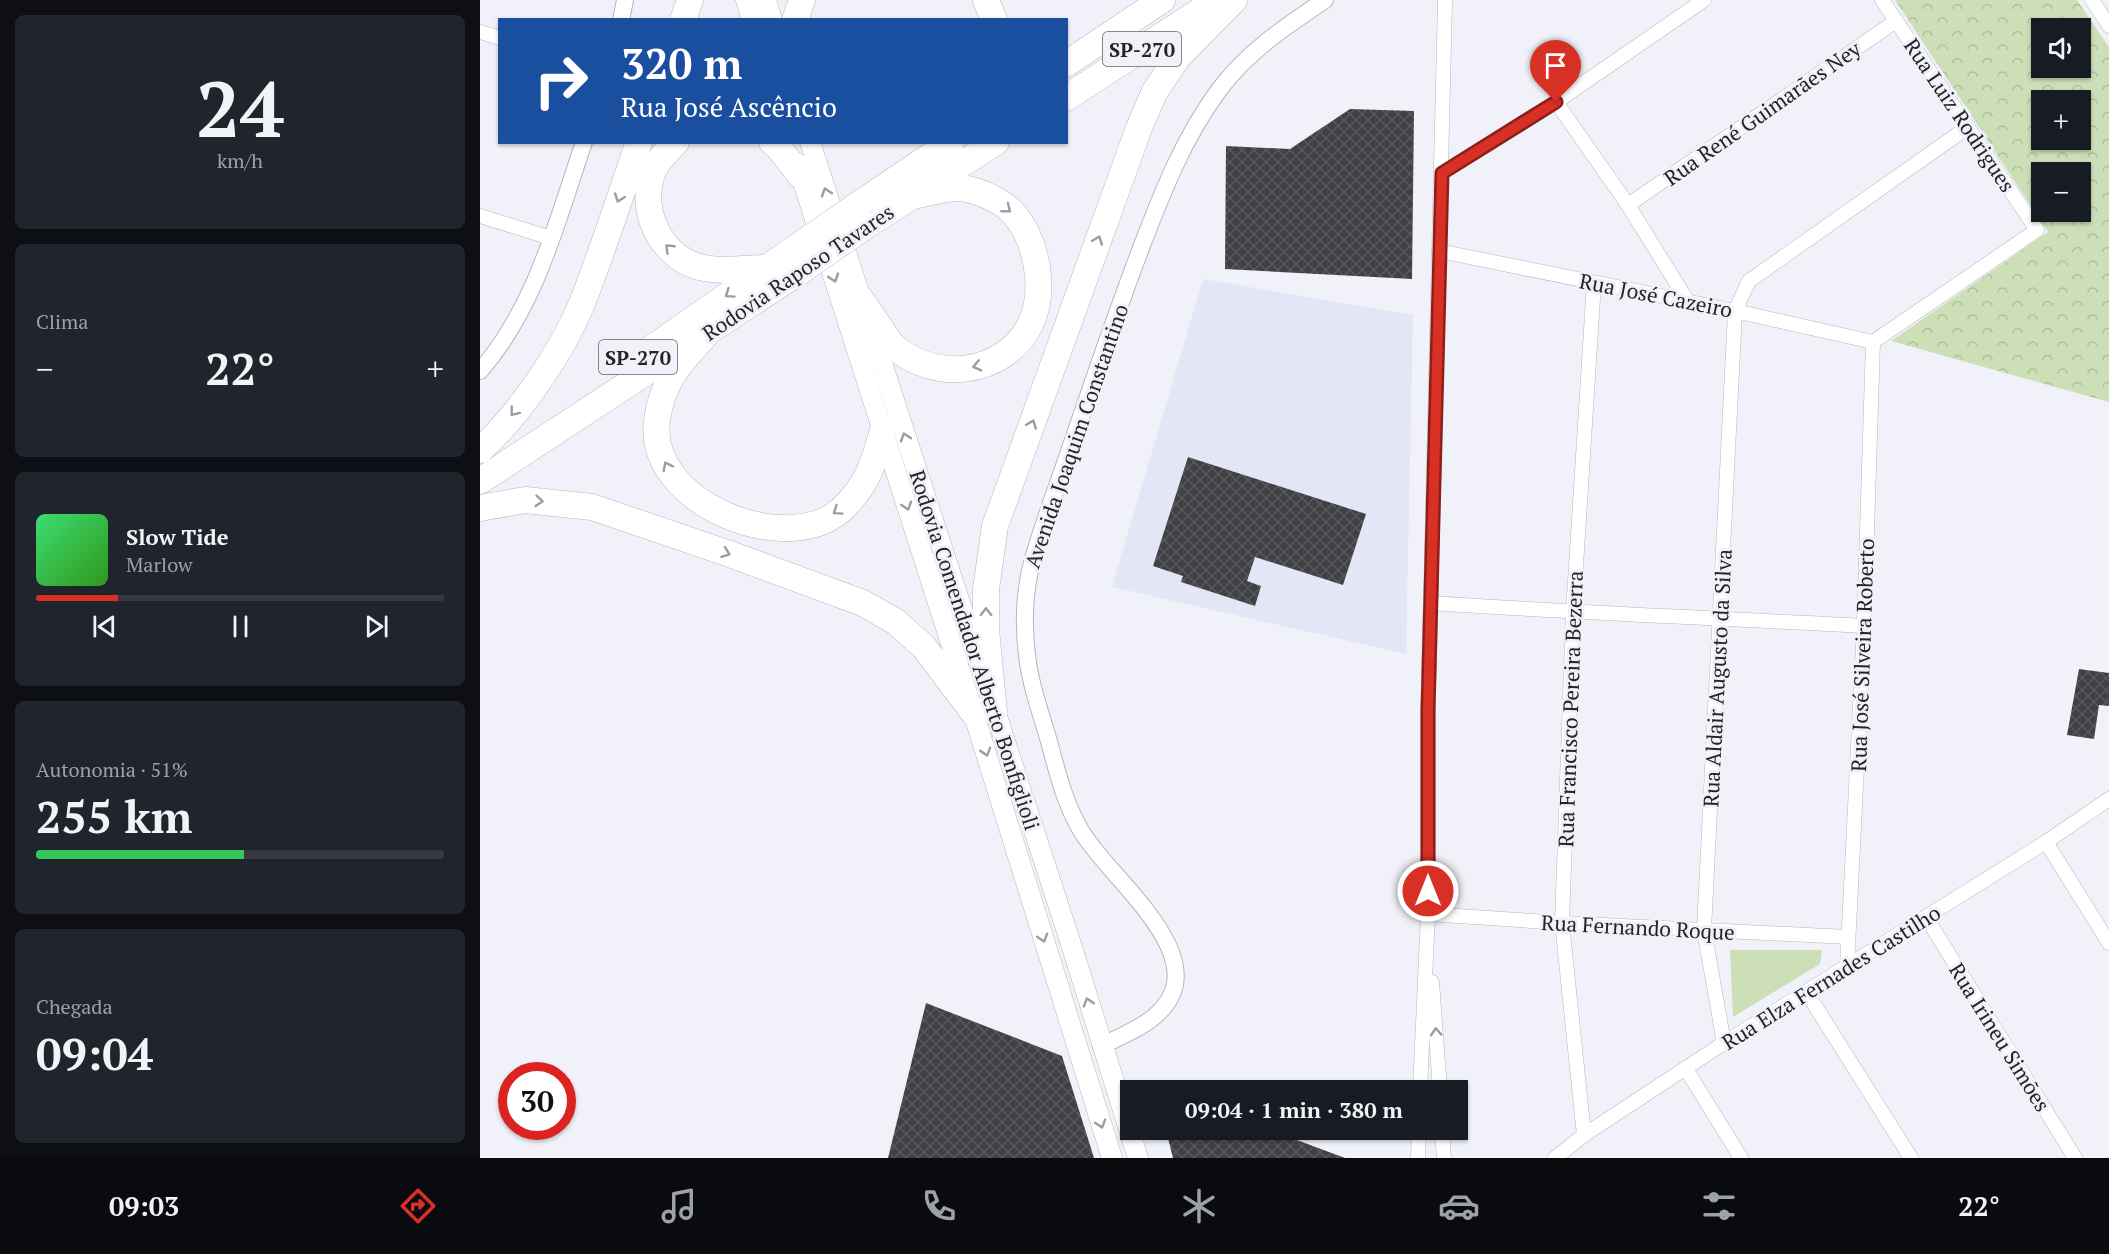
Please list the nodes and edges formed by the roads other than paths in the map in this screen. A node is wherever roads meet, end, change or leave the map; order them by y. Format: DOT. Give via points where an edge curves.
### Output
graph roads {
  1 [pos="625,0"];
  2 [pos="690,0"];
  3 [pos="746,0"];
  4 [pos="766,0"];
  5 [pos="802,0"];
  6 [pos="986,0"];
  7 [pos="1162,0"];
  8 [pos="1217,0"];
  9 [pos="1234,0"];
  10 [pos="1325,0"];
  11 [pos="1445,0"];
  12 [pos="1704,0"];
  13 [pos="1882,0"];
  14 [pos="2091,0"];
  15 [pos="621,18"];
  16 [pos="684,18"];
  17 [pos="751,18"];
  18 [pos="771,18"];
  19 [pos="796,18"];
  20 [pos="993,18"];
  21 [pos="1896,21"];
  22 [pos="2109,26"];
  23 [pos="480,32"];
  24 [pos="498,37"];
  25 [pos="1068,63"];
  26 [pos="1068,97"];
  27 [pos="1556,102"];
  28 [pos="1968,127"];
  29 [pos="583,144"];
  30 [pos="638,144"];
  31 [pos="674,144"];
  32 [pos="774,144"];
  33 [pos="791,144"];
  34 [pos="811,144"];
  35 [pos="923,144"];
  36 [pos="949,144"];
  37 [pos="993,144"];
  38 [pos="1442,173"];
  39 [pos="801,175"];
  40 [pos="913,196"];
  41 [pos="1628,206"];
  42 [pos="866,213"];
  43 [pos="480,216"];
  44 [pos="551,238"];
  45 [pos="1439,251"];
  46 [pos="797,260"];
  47 [pos="765,268"];
  48 [pos="1594,282"];
  49 [pos="860,298"];
  50 [pos="1688,302"];
  51 [pos="1735,311"];
  52 [pos="708,332"];
  53 [pos="1873,342"];
  54 [pos="480,371"];
  55 [pos="883,430"];
  56 [pos="480,450"];
  57 [pos="480,463"];
  58 [pos="480,482"];
  59 [pos="480,508"];
  60 [pos="1431,603"];
  61 [pos="1573,613"];
  62 [pos="1720,618"];
  63 [pos="1864,626"];
  64 [pos="984,712"];
  65 [pos="2109,799"];
  66 [pos="2046,842"];
  67 [pos="1428,914"];
  68 [pos="1926,917"];
  69 [pos="1562,923"];
  70 [pos="1704,930"];
  71 [pos="1848,937"];
  72 [pos="2109,943"];
  73 [pos="1847,967"];
  74 [pos="1807,993"];
  75 [pos="1724,1043"];
  76 [pos="1101,1046"];
  77 [pos="1686,1069"];
  78 [pos="1420,1080"];
  79 [pos="1439,1080"];
  80 [pos="1584,1135"];
  81 [pos="1419,1140"];
  82 [pos="1443,1140"];
  83 [pos="1559,1157"];
  84 [pos="1112,1158"];
  85 [pos="1138,1158"];
  86 [pos="1418,1158"];
  87 [pos="1444,1158"];
  88 [pos="1741,1158"];
  89 [pos="1911,1158"];
  90 [pos="2075,1158"];
  1 -- 15 [label="street"];
  2 -- 16 [label="highway"];
  3 -- 17 [label="main road"];
  4 -- 18 [label="main road"];
  5 -- 19 [label="highway"];
  6 -- 20 [label="highway"];
  7 -- 25 [label="highway, SP-270"];
  8 -- 26 [label="highway, SP-270"];
  64 -- 9 [label="highway, one-way" via="986,589 995,526 1154,93 1177,58"];
  10 -- 76 [label="street, Avenida Joaquim Constantino" via="1242,62 1192,131 1165,186 1120,303 1029,578 1027,656 1063,795 1096,854 1150,915 1174,958 1175,983 1166,1004 1154,1017"];
  11 -- 38 [label="street"];
  12 -- 27 [label="street"];
  13 -- 21 [label="street, Rua Luiz Rodrigues"];
  14 -- 22 [label="street"];
  21 -- 28 [label="street, Rua Luiz Rodrigues"];
  21 -- 41 [label="street, Rua René Guimarães Ney"];
  23 -- 24 [label="street"];
  27 -- 38 [label="street"];
  27 -- 41 [label="street"];
  28 -- 51 [label="street" via="1749,281"];
  28 -- 53 [label="street, Rua Luiz Rodrigues" via="2037,230"];
  29 -- 44 [label="street"];
  30 -- 56 [label="highway, one-way" via="581,305 545,372"];
  47 -- 31 [label="highway, one-way" via="696,266 680,258 662,241 651,220 648,195 654,170"];
  32 -- 39 [label="highway"];
  33 -- 39 [label="main road, Rodovia Comendador Alberto Bonfiglioli"];
  49 -- 34 [label="main road, Rodovia Comendador Alberto Bonfiglioli, one-way"];
  35 -- 42 [label="highway" via="911,153"];
  36 -- 42 [label="highway, Rodovia Raposo Tavares / SP-270"];
  37 -- 40 [label="highway, Rodovia Raposo Tavares / SP-270"];
  38 -- 45 [label="street"];
  39 -- 55 [label="main road, Rodovia Comendador Alberto Bonfiglioli, one-way"];
  40 -- 42 [label="highway, Rodovia Raposo Tavares / SP-270"];
  40 -- 49 [label="highway, one-way" via="954,187 975,191 1013,213 1026,231 1035,260 1038,288 1032,322 1012,348 986,364 946,370 932,368 898,350"];
  41 -- 50 [label="street"];
  42 -- 46 [label="highway, Rodovia Raposo Tavares / SP-270, bridge"];
  43 -- 44 [label="street"];
  44 -- 54 [label="street" via="524,308"];
  45 -- 48 [label="street, Rua José Cazeiro"];
  45 -- 60 [label="street"];
  46 -- 47 [label="highway, Rodovia Raposo Tavares / SP-270"];
  46 -- 52 [label="highway, Rodovia Raposo Tavares / SP-270"];
  47 -- 57 [label="highway, Rodovia Raposo Tavares / SP-270, one-way" via="569,406"];
  48 -- 50 [label="street, Rua José Cazeiro"];
  48 -- 61 [label="street, Rua Francisco Pereira Bezerra"];
  64 -- 49 [label="main road, Rodovia Comendador Alberto Bonfiglioli, one-way"];
  50 -- 51 [label="street, Rua José Cazeiro"];
  51 -- 53 [label="street, Rua José Cazeiro"];
  51 -- 62 [label="street, Rua Aldair Augusto da Silva"];
  55 -- 52 [label="highway, one-way" via="873,466 862,487 840,511 820,522 796,528 747,523 701,502 667,470 658,445 657,423 671,374"];
  52 -- 58 [label="highway, Rodovia Raposo Tavares / SP-270"];
  53 -- 63 [label="street, Rua José Silveira Roberto"];
  55 -- 64 [label="main road, Rodovia Comendador Alberto Bonfiglioli, one-way"];
  59 -- 64 [label="highway, one-way" via="525,500 592,507 863,603 896,622 924,647"];
  60 -- 61 [label="street"];
  60 -- 67 [label="street"];
  61 -- 62 [label="street"];
  61 -- 69 [label="street, Rua Francisco Pereira Bezerra"];
  62 -- 63 [label="street"];
  62 -- 70 [label="street, Rua Aldair Augusto da Silva"];
  63 -- 71 [label="street, Rua José Silveira Roberto"];
  76 -- 64 [label="main road, Rodovia Comendador Alberto Bonfiglioli, one-way" via="1070,941"];
  64 -- 84 [label="main road, Rodovia Comendador Alberto Bonfiglioli, one-way"];
  65 -- 66 [label="street, Rua Elza Fernades Castilho"];
  66 -- 68 [label="street, Rua Elza Fernades Castilho"];
  66 -- 72 [label="street"];
  67 -- 69 [label="street, Rua Fernando Roque"];
  67 -- 78 [label="street"];
  79 -- 67 [label="street, one-way"];
  68 -- 73 [label="street, Rua Elza Fernades Castilho"];
  68 -- 90 [label="street, Rua Irineu Simões"];
  69 -- 70 [label="street, Rua Fernando Roque"];
  69 -- 80 [label="street, Rua Francisco Pereira Bezerra"];
  70 -- 71 [label="street, Rua Fernando Roque"];
  70 -- 75 [label="street, Rua Aldair Augusto da Silva"];
  71 -- 73 [label="street, Rua José Silveira Roberto"];
  73 -- 74 [label="street, Rua Elza Fernades Castilho"];
  74 -- 75 [label="street, Rua Elza Fernades Castilho"];
  74 -- 89 [label="street"];
  75 -- 77 [label="street, Rua Elza Fernades Castilho"];
  76 -- 85 [label="main road, Rodovia Comendador Alberto Bonfiglioli"];
  77 -- 80 [label="street, Rua Elza Fernades Castilho"];
  77 -- 88 [label="street"];
  80 -- 83 [label="street, Rua Elza Fernades Castilho"];
  81 -- 86 [label="street"];
  82 -- 87 [label="street"];
}
